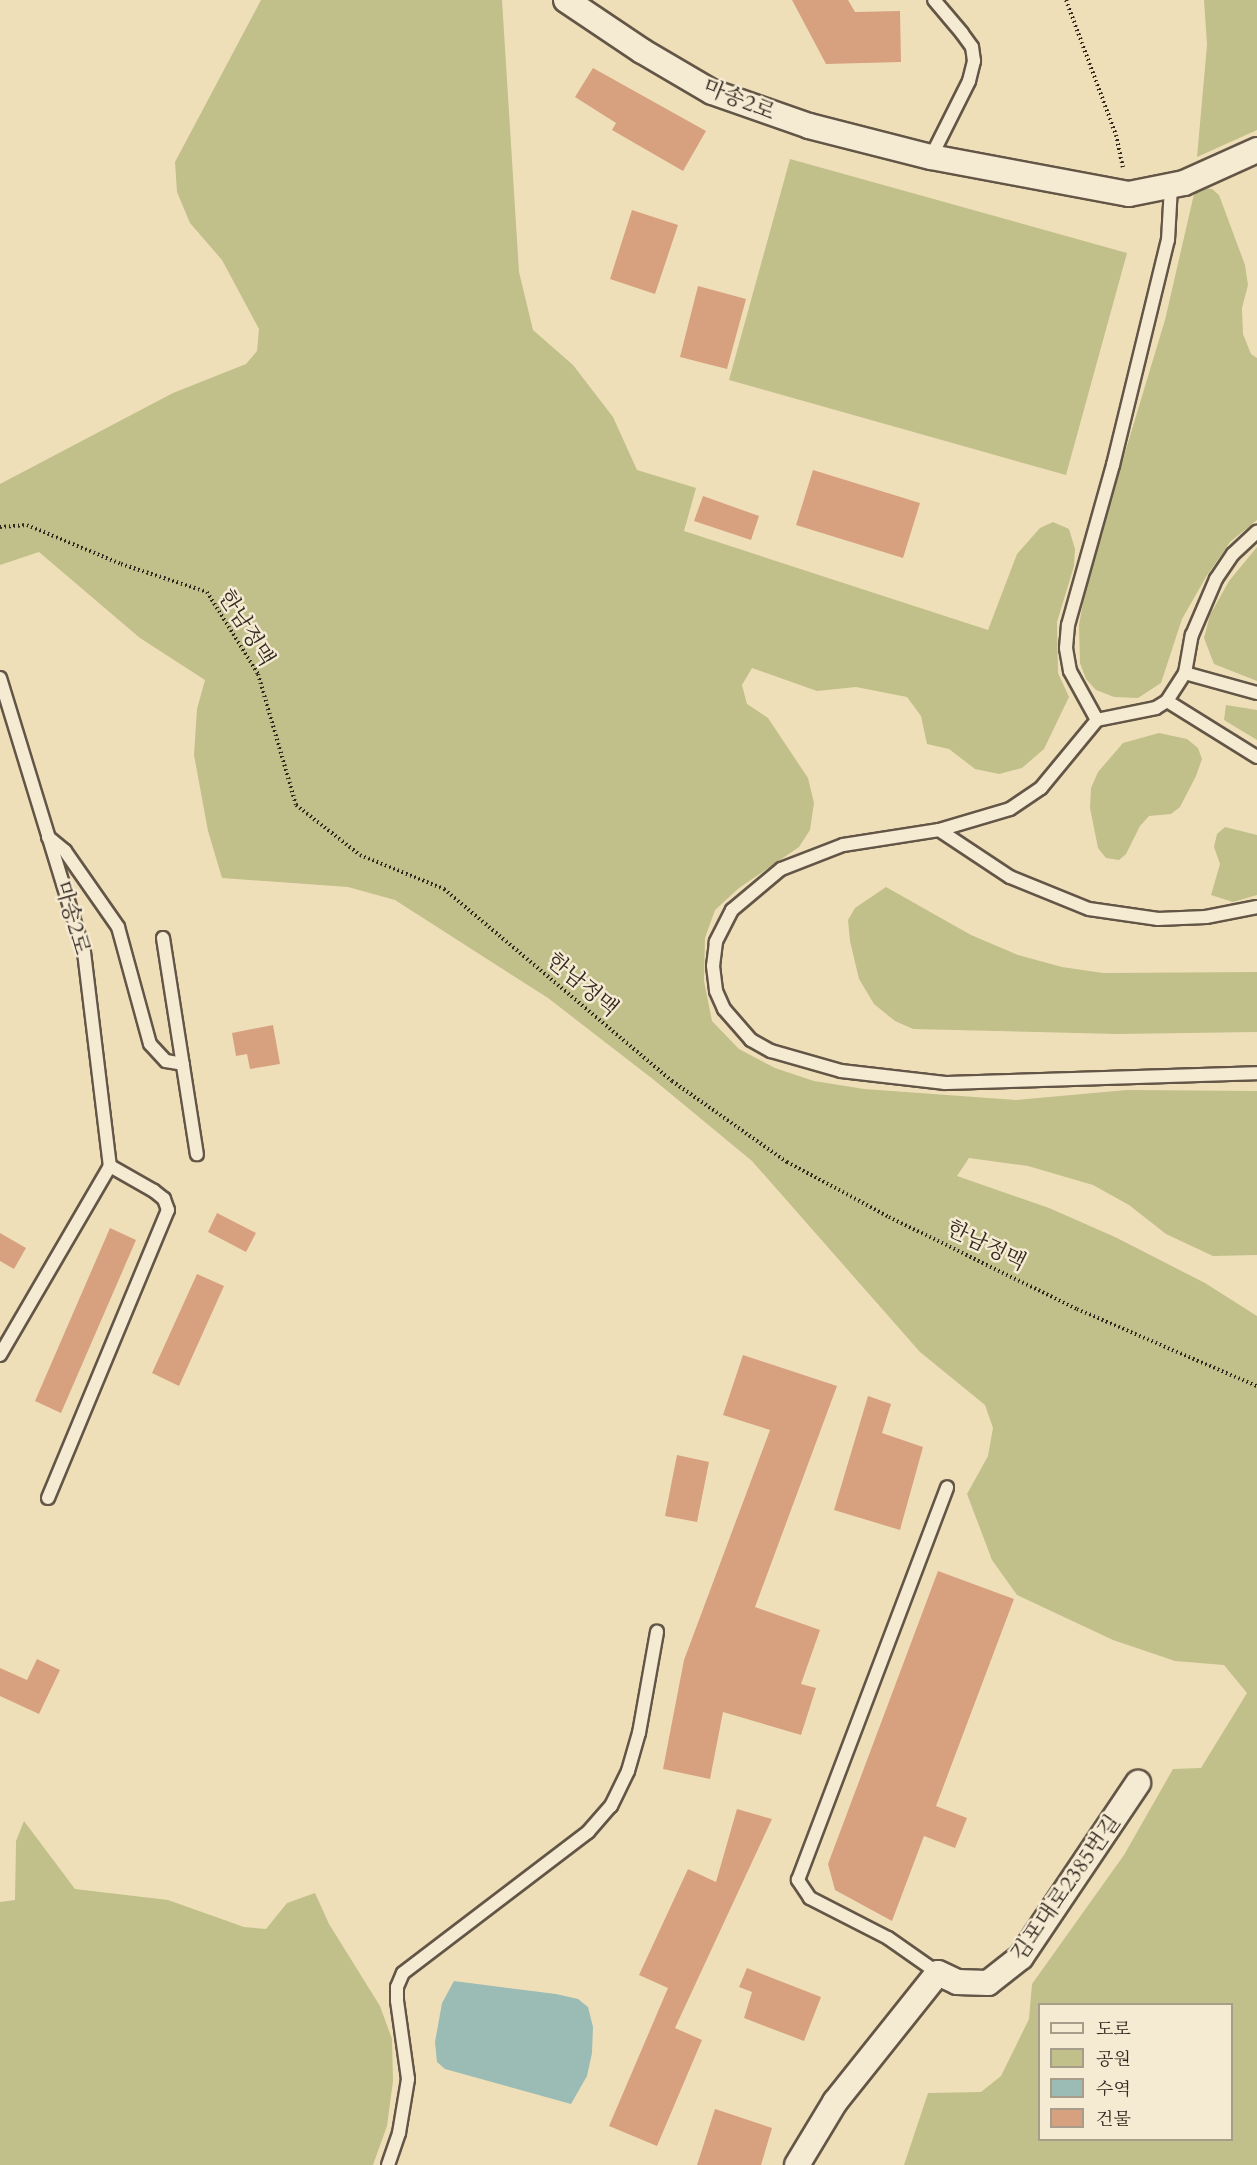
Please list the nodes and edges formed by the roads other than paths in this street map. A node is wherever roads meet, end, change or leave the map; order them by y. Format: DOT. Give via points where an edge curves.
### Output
graph roads {
  1 [pos="566,0"];
  2 [pos="934,0"];
  3 [pos="1257,150"];
  4 [pos="931,157"];
  5 [pos="1171,186"];
  6 [pos="1257,532"];
  7 [pos="1185,673"];
  8 [pos="0,678"];
  9 [pos="1257,693"];
  10 [pos="1167,701"];
  11 [pos="1097,720"];
  12 [pos="1257,757"];
  13 [pos="939,830"];
  14 [pos="48,837"];
  15 [pos="1257,907"];
  16 [pos="163,938"];
  17 [pos="183,1064"];
  18 [pos="1257,1073"];
  19 [pos="197,1154"];
  20 [pos="110,1166"];
  21 [pos="0,1355"];
  22 [pos="947,1487"];
  23 [pos="48,1498"];
  24 [pos="657,1632"];
  25 [pos="1138,1783"];
  26 [pos="938,1972"];
  27 [pos="388,2165"];
  28 [pos="797,2165"];
  1 -- 4 [label="street, 마송2로" via="712,92 809,126"];
  2 -- 4 [label="lane" via="972,47 974,61 969,81"];
  3 -- 5 [label="street, 마송2로"];
  4 -- 5 [label="street, 마송2로" via="1129,194"];
  5 -- 11 [label="lane" via="1168,240 1113,465 1068,625 1070,671"];
  6 -- 7 [label="lane" via="1233,554 1216,579 1192,635"];
  7 -- 9 [label="lane"];
  7 -- 10 [label="lane"];
  8 -- 14 [label="lane, 마송2로"];
  10 -- 11 [label="lane" via="1143,713"];
  10 -- 12 [label="lane"];
  11 -- 13 [label="lane" via="1049,780 1026,800 980,820"];
  13 -- 15 [label="lane" via="1010,877 1089,909 1158,920 1206,917"];
  13 -- 18 [label="lane" via="816,852 781,869 743,897 722,925 713,966 716,991 738,1028 771,1050 841,1071 906,1081 990,1083"];
  14 -- 17 [label="lane" via="65,851 118,927 150,1044 166,1061"];
  14 -- 20 [label="lane, 마송2로" via="84,952"];
  16 -- 17 [label="lane"];
  17 -- 19 [label="lane"];
  20 -- 21 [label="lane"];
  20 -- 23 [label="lane" via="159,1195 168,1210"];
  22 -- 26 [label="lane" via="798,1880 810,1898 888,1938"];
  24 -- 27 [label="lane" via="639,1733 628,1771 611,1806 588,1832 403,1973 397,2001 408,2079 399,2133"];
  25 -- 26 [label="street, 김포대로2385번길" via="1038,1934 1007,1971 988,1983 973,1985"];
  26 -- 28 [label="street" via="835,2102"];
}
